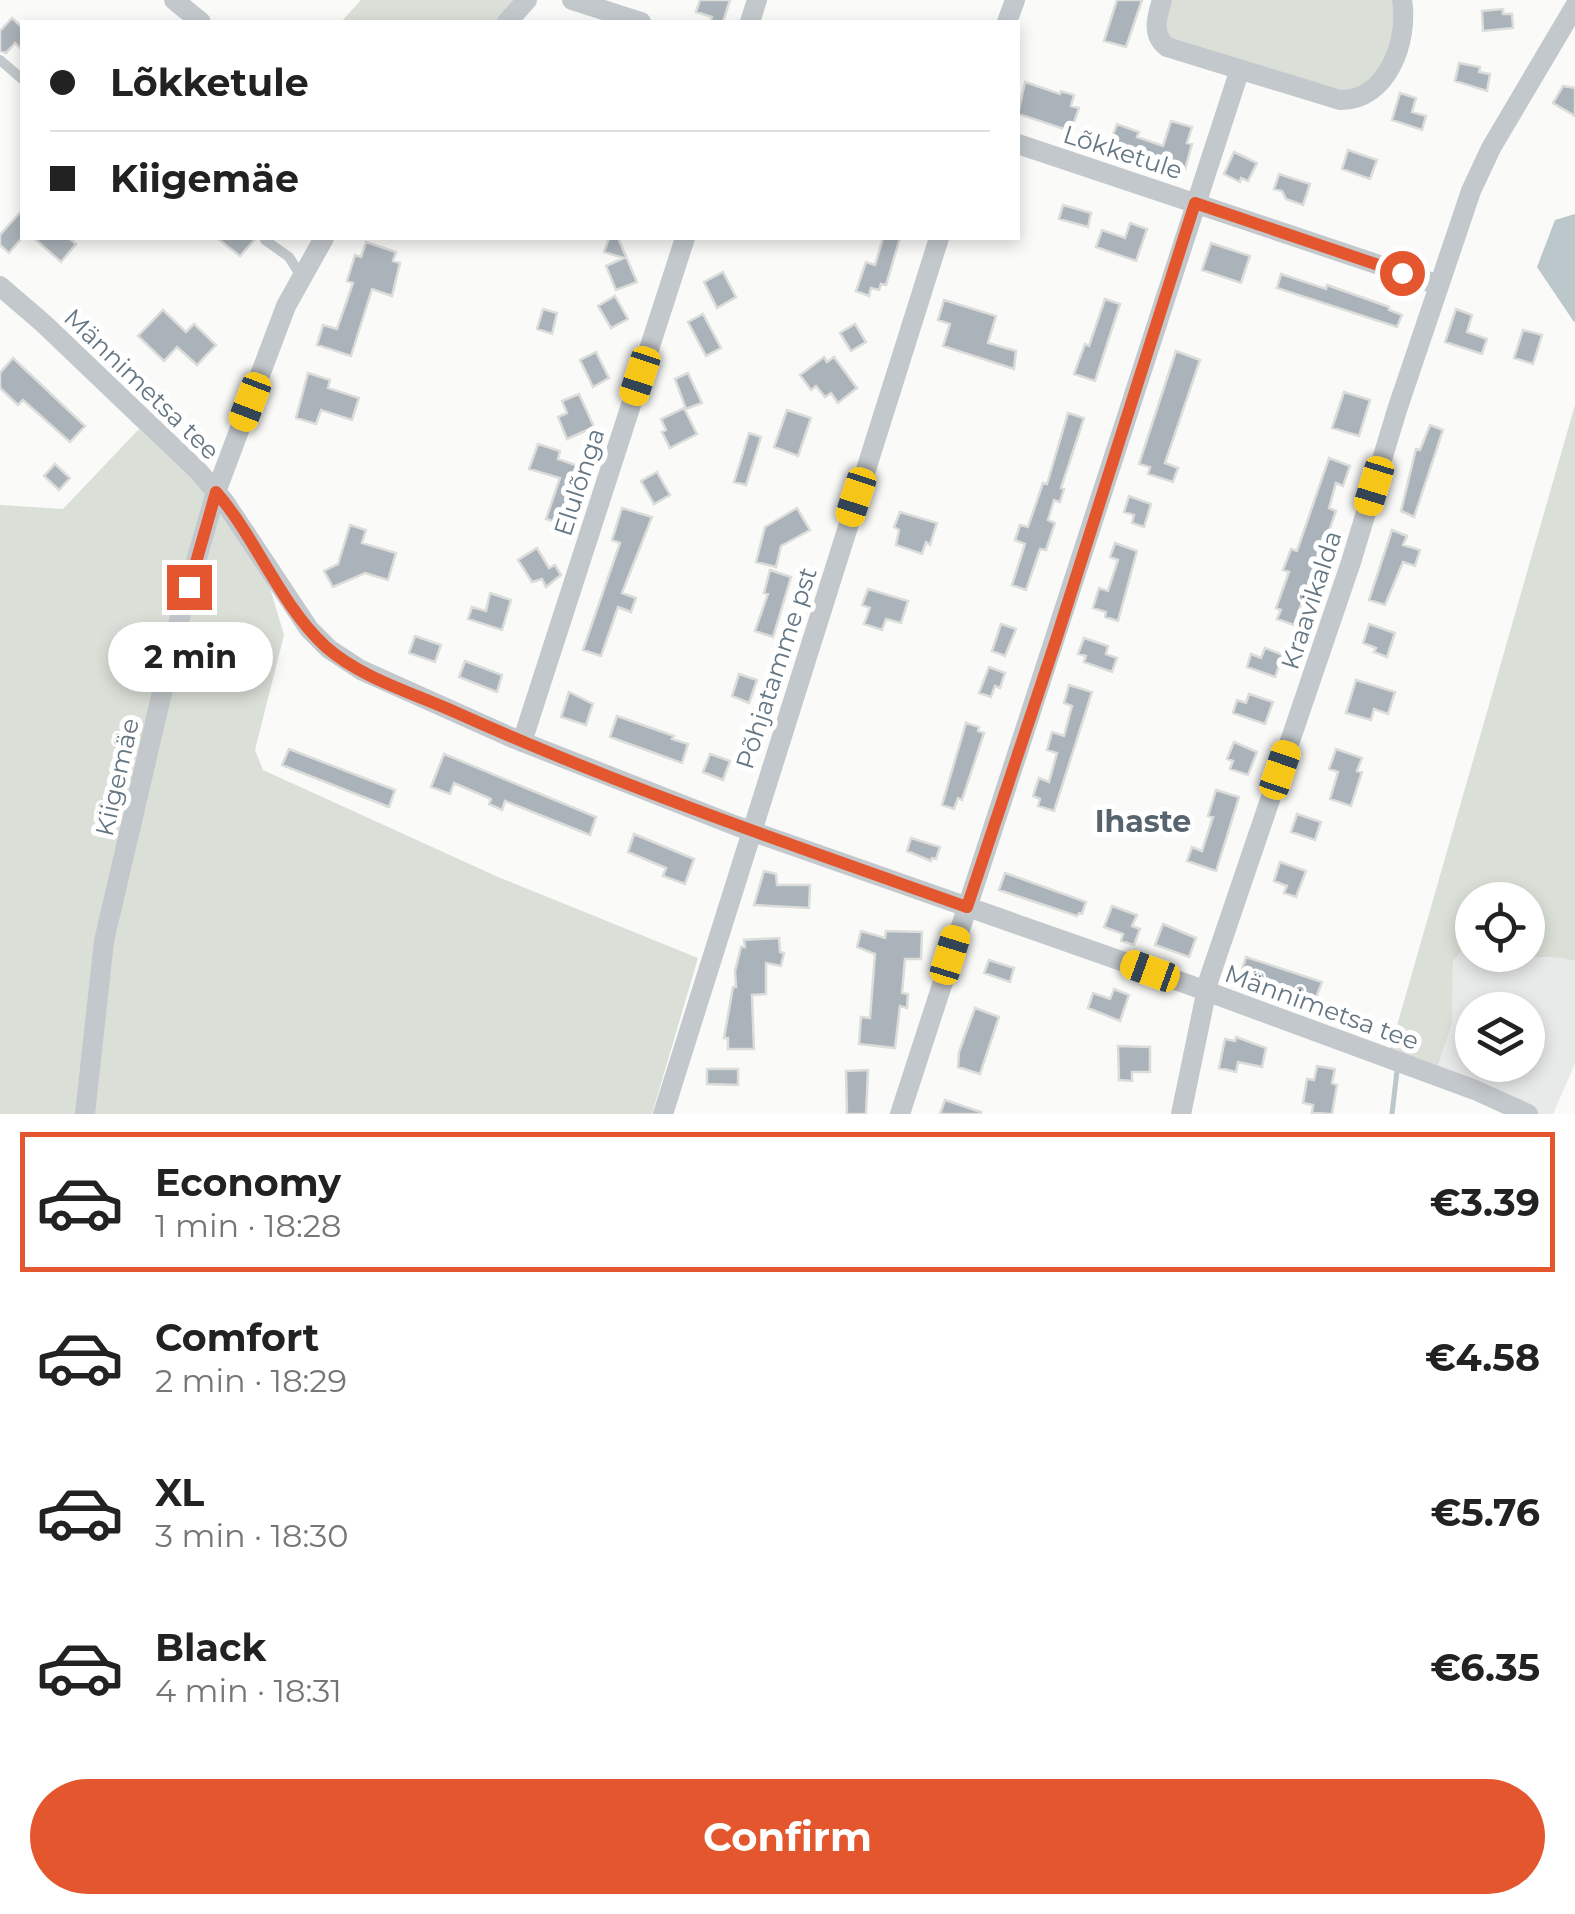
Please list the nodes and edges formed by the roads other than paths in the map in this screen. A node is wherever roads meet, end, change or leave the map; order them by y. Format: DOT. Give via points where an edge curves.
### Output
graph roads {
  1 [pos="174,0"];
  2 [pos="527,0"];
  3 [pos="572,0"];
  4 [pos="1162,0"];
  5 [pos="1402,0"];
  6 [pos="1575,6"];
  7 [pos="199,20"];
  8 [pos="510,20"];
  9 [pos="635,20"];
  10 [pos="0,60"];
  11 [pos="1240,70"];
  12 [pos="20,77"];
  13 [pos="1020,145"];
  14 [pos="1195,203"];
  15 [pos="265,240"];
  16 [pos="323,240"];
  17 [pos="684,240"];
  18 [pos="938,240"];
  19 [pos="301,277"];
  20 [pos="1439,285"];
  21 [pos="0,286"];
  22 [pos="216,492"];
  23 [pos="522,742"];
  24 [pos="751,830"];
  25 [pos="967,907"];
  26 [pos="1207,991"];
  27 [pos="85,1114"];
  28 [pos="663,1114"];
  29 [pos="900,1114"];
  30 [pos="1182,1114"];
  31 [pos="1528,1114"];
  1 -- 7 [label="street"];
  2 -- 8 [label="street"];
  3 -- 9 [label="street"];
  4 -- 11 [label="street" via="1160,41"];
  5 -- 11 [label="street" via="1398,47 1363,98 1340,100"];
  6 -- 20 [label="street, Kraavikalda" via="1491,148"];
  10 -- 12 [label="lane"];
  11 -- 14 [label="street"];
  13 -- 14 [label="street, Lõkketule"];
  14 -- 20 [label="street, Lõkketule"];
  14 -- 25 [label="street"];
  15 -- 19 [label="lane" via="289,257"];
  16 -- 19 [label="street, Kiigemäe"];
  17 -- 23 [label="street, Elulõnga"];
  18 -- 24 [label="street, Põhjatamme pst"];
  19 -- 22 [label="street, Kiigemäe"];
  20 -- 26 [label="street, Kraavikalda"];
  21 -- 22 [label="street, Männimetsa tee"];
  22 -- 23 [label="street, Männimetsa tee" via="328,649"];
  22 -- 27 [label="street, Kiigemäe" via="104,941"];
  23 -- 24 [label="street, Männimetsa tee"];
  24 -- 25 [label="street, Männimetsa tee"];
  24 -- 28 [label="street, Põhjatamme pst"];
  25 -- 26 [label="street, Männimetsa tee"];
  25 -- 29 [label="street"];
  26 -- 30 [label="street, Kraavikalda"];
  26 -- 31 [label="street, Männimetsa tee"];
}
